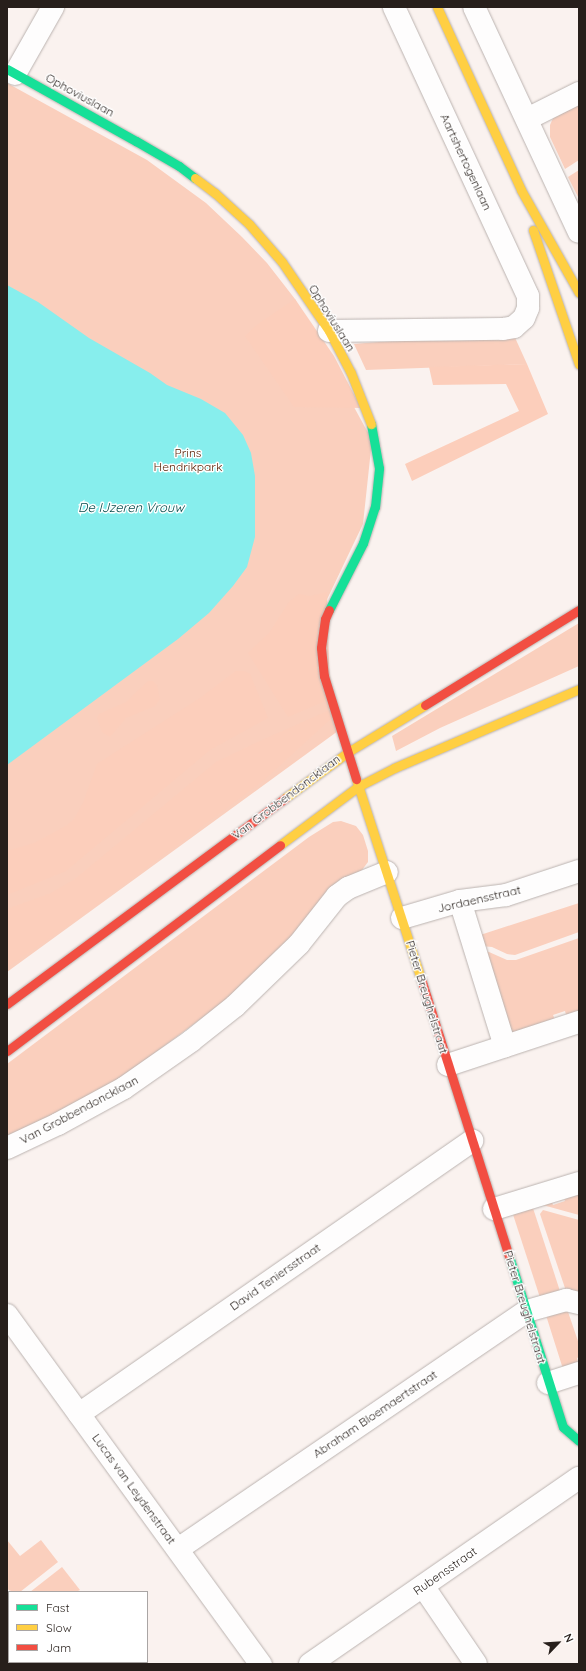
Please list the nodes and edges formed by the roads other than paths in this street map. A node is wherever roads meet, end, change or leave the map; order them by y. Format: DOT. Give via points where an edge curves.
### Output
graph roads {
  1 [pos="53,7"];
  2 [pos="394,7"];
  3 [pos="437,7"];
  4 [pos="474,7"];
  5 [pos="11,72"];
  6 [pos="579,93"];
  7 [pos="527,119"];
  8 [pos="521,190"];
  9 [pos="579,232"];
  10 [pos="576,279"];
  11 [pos="329,331"];
  12 [pos="579,364"];
  13 [pos="579,610"];
  14 [pos="579,689"];
  15 [pos="565,696"];
  16 [pos="579,696"];
  17 [pos="348,752"];
  18 [pos="359,786"];
  19 [pos="579,871"];
  20 [pos="387,872"];
  21 [pos="460,901"];
  22 [pos="402,918"];
  23 [pos="7,1004"];
  24 [pos="579,1022"];
  25 [pos="505,1046"];
  26 [pos="7,1050"];
  27 [pos="448,1065"];
  28 [pos="472,1141"];
  29 [pos="7,1148"];
  30 [pos="579,1183"];
  31 [pos="494,1209"];
  32 [pos="579,1303"];
  33 [pos="527,1310"];
  34 [pos="7,1315"];
  35 [pos="579,1372"];
  36 [pos="548,1383"];
  37 [pos="79,1414"];
  38 [pos="579,1441"];
  39 [pos="579,1478"];
  40 [pos="178,1549"];
  41 [pos="423,1586"];
  42 [pos="261,1664"];
  43 [pos="310,1664"];
  44 [pos="476,1664"];
  1 -- 5 [label="street"];
  2 -- 11 [label="street, Aartshertogenlaan" via="528,296 528,308 524,318 514,327 503,329"];
  3 -- 8 [label="street"];
  4 -- 7 [label="street"];
  5 -- 11 [label="street, Ophoviuslaan" via="142,144 179,166 215,193 249,224 282,262"];
  6 -- 7 [label="street"];
  7 -- 9 [label="street"];
  8 -- 10 [label="street"];
  8 -- 12 [label="street"];
  11 -- 17 [label="street, Ophoviuslaan" via="351,373 373,430 379,468 375,507 363,543 325,619 321,648 330,700"];
  13 -- 17 [label="street, Van Grobbendoncklaan"];
  14 -- 15 [label="street"];
  15 -- 16 [label="street"];
  15 -- 18 [label="street" via="394,768"];
  17 -- 18 [label="street, Pieter Breughelstraat"];
  17 -- 23 [label="street, Van Grobbendoncklaan"];
  18 -- 20 [label="street, Pieter Breughelstraat" via="373,836"];
  18 -- 26 [label="street"];
  19 -- 21 [label="street, Jordaensstraat" via="506,895"];
  20 -- 22 [label="street, Pieter Breughelstraat"];
  20 -- 29 [label="street, Van Grobbendoncklaan" via="348,888 337,896 300,944 235,1006 191,1041 124,1088"];
  21 -- 22 [label="street, Jordaensstraat"];
  21 -- 25 [label="street"];
  22 -- 27 [label="street, Pieter Breughelstraat"];
  24 -- 25 [label="street"];
  25 -- 27 [label="street"];
  27 -- 28 [label="street, Pieter Breughelstraat"];
  28 -- 31 [label="street, Pieter Breughelstraat"];
  28 -- 37 [label="street, David Teniersstraat"];
  30 -- 31 [label="street"];
  31 -- 33 [label="street, Pieter Breughelstraat"];
  32 -- 33 [label="street, Abraham Bloemaertstraat" via="566,1300"];
  33 -- 36 [label="street, Pieter Breughelstraat"];
  33 -- 40 [label="street, Abraham Bloemaertstraat"];
  34 -- 37 [label="street, Lucas van Leydenstraat"];
  35 -- 36 [label="street"];
  36 -- 38 [label="street, Pieter Breughelstraat" via="563,1427"];
  37 -- 40 [label="street, Lucas van Leydenstraat"];
  39 -- 41 [label="street, Rubensstraat"];
  40 -- 42 [label="street, Lucas van Leydenstraat"];
  41 -- 43 [label="street, Rubensstraat"];
  41 -- 44 [label="street"];
}
